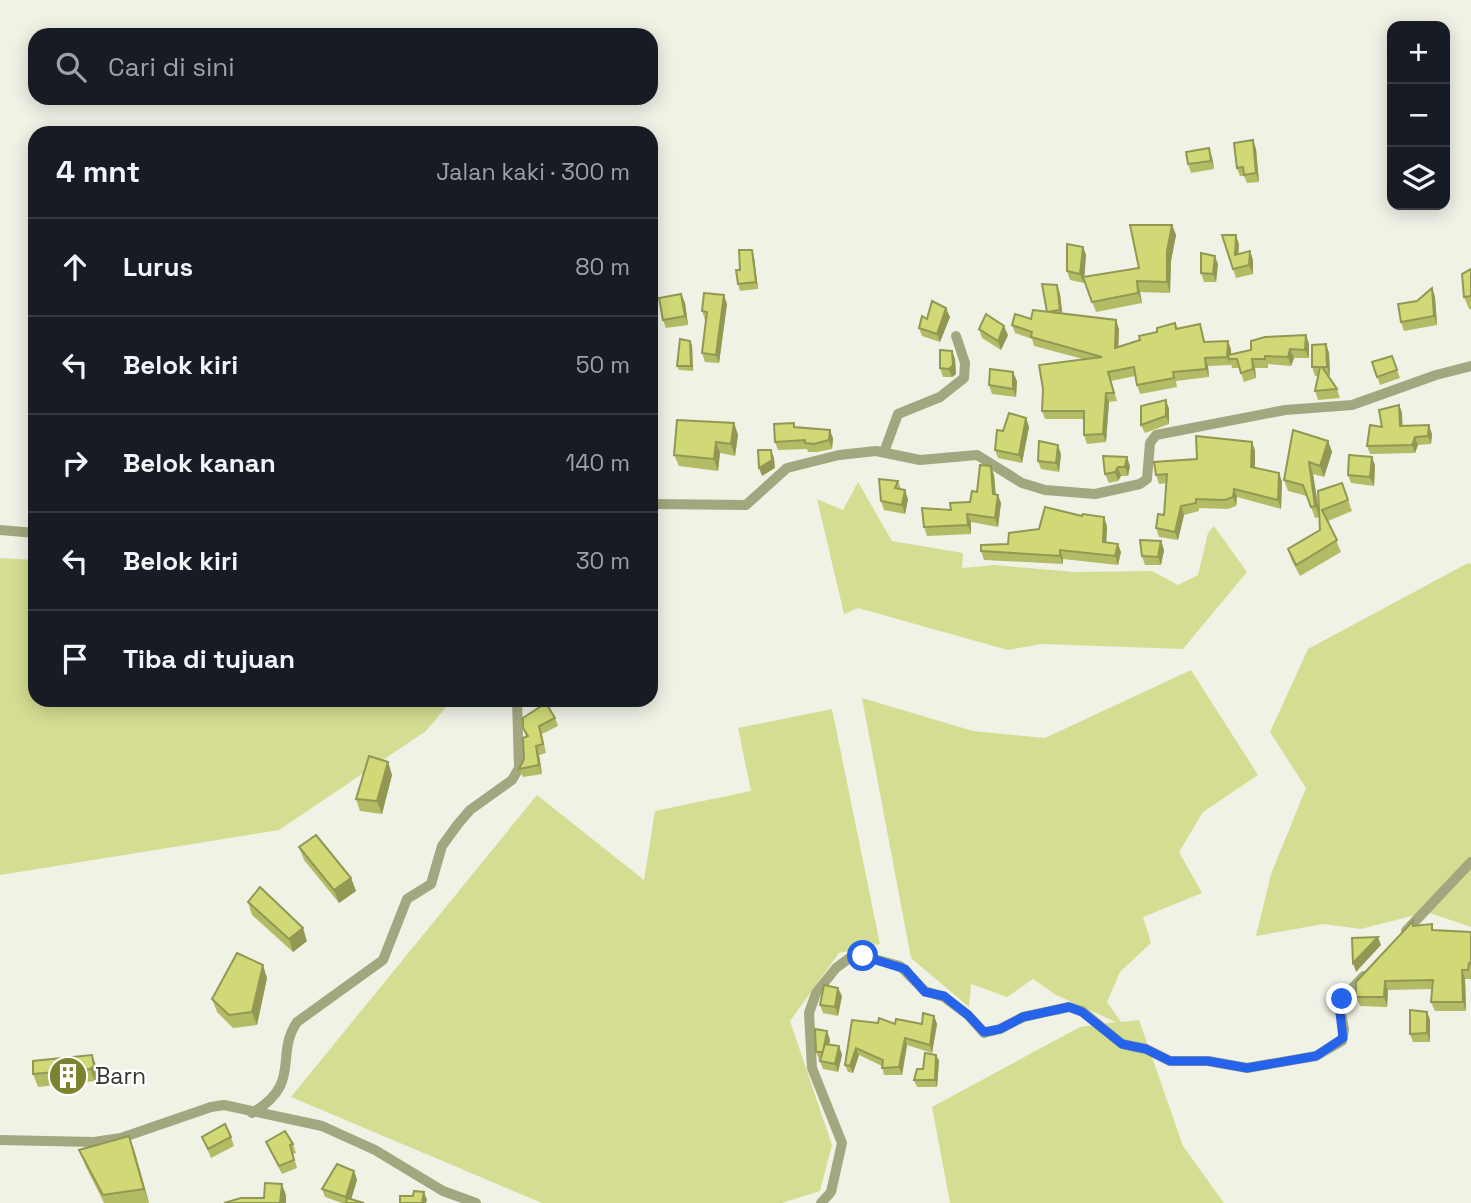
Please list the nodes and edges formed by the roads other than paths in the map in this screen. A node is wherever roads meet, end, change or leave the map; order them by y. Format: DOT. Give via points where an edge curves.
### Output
graph roads {
  1 [pos="956,336"];
  2 [pos="1471,366"];
  3 [pos="884,452"];
  4 [pos="658,504"];
  5 [pos="0,530"];
  6 [pos="28,532"];
  7 [pos="517,707"];
  8 [pos="1471,862"];
  9 [pos="1398,940"];
  10 [pos="1370,970"];
  11 [pos="252,1113"];
  12 [pos="0,1140"];
  13 [pos="476,1203"];
  14 [pos="821,1203"];
  1 -- 3 [label="street" via="965,363 964,378 940,397 898,414"];
  2 -- 3 [label="street" via="1352,405 1285,410 1156,435 1150,443 1149,475 1144,482 1095,494 1032,487 977,455 920,460"];
  3 -- 4 [label="street" via="839,455 788,468 746,505"];
  5 -- 6 [label="street"];
  7 -- 11 [label="street" via="519,768 512,780 470,810 442,846 431,884 407,900 387,955 297,1022 290,1031 288,1063 278,1092"];
  8 -- 9 [label="street"];
  10 -- 14 [label="street" via="1339,1002 1345,1030 1342,1041 1316,1056 1247,1068 1170,1061 1122,1044 1069,1007 984,1032 944,996 925,992 900,967 863,956 848,959 816,993 809,1013 812,1068 842,1143 831,1192"];
  11 -- 12 [label="street" via="224,1105 211,1107 153,1129 94,1142"];
  11 -- 13 [label="street" via="322,1126 375,1150 443,1191"];
}
